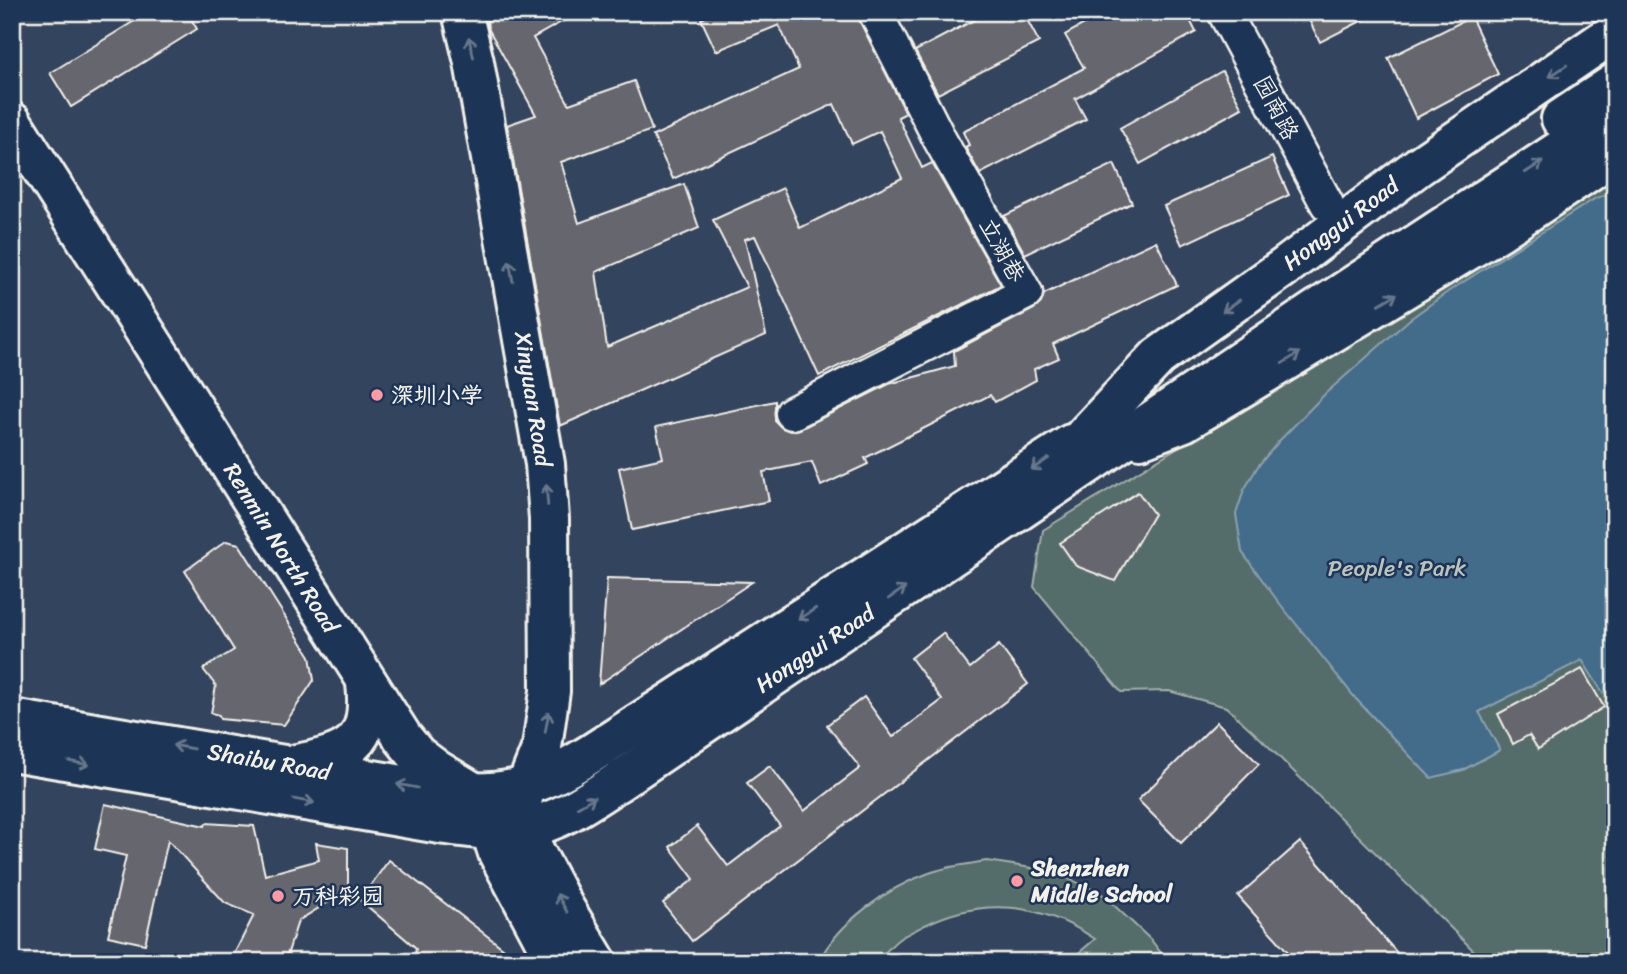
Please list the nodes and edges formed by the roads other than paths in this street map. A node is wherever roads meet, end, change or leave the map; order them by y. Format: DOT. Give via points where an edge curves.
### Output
graph roads {
  1 [pos="462,12"];
  2 [pos="875,12"];
  3 [pos="1224,12"];
  4 [pos="1615,32"];
  5 [pos="1615,83"];
  6 [pos="1615,114"];
  7 [pos="12,122"];
  8 [pos="1615,154"];
  9 [pos="1327,204"];
  10 [pos="1308,301"];
  11 [pos="792,413"];
  12 [pos="1092,446"];
  13 [pos="366,683"];
  14 [pos="12,719"];
  15 [pos="12,751"];
  16 [pos="292,765"];
  17 [pos="526,787"];
  18 [pos="475,793"];
  19 [pos="506,829"];
  20 [pos="556,962"];
  21 [pos="597,962"];
  17 -- 1 [label="main road, Xinyuan Road, one-way" via="542,747 550,691 545,464"];
  2 -- 11 [label="street, 立湖巷" via="1026,293"];
  3 -- 9 [label="street, 园南路"];
  4 -- 10 [label="main road, Honggui Road, one-way" via="1419,166"];
  5 -- 10 [label="main road, Honggui Road"];
  10 -- 6 [label="main road, Honggui Road, one-way"];
  7 -- 13 [label="main road, Renmin North Road"];
  10 -- 8 [label="main road, Honggui Road, one-way" via="1500,232"];
  10 -- 12 [label="main road, Honggui Road"];
  10 -- 12 [label="main road, Honggui Road, one-way" via="1158,358"];
  12 -- 17 [label="main road, Honggui Road, one-way" via="592,753"];
  19 -- 12 [label="main road, Honggui Road, one-way" via="579,806 622,779"];
  13 -- 16 [label="main road" via="369,709 364,730 352,744 335,755"];
  13 -- 18 [label="main road, Renmin North Road" via="418,755"];
  16 -- 14 [label="main road, Shaibu Road, one-way"];
  15 -- 19 [label="main road, Shaibu Road, one-way" via="446,825"];
  18 -- 16 [label="main road, Shaibu Road, one-way"];
  17 -- 18 [label="main road, Shaibu Road"];
  17 -- 19 [label="main road" via="520,815"];
  18 -- 19 [label="main road" via="484,810"];
  19 -- 20 [label="main road" via="498,853"];
  21 -- 19 [label="main road, one-way" via="564,907"];
}
